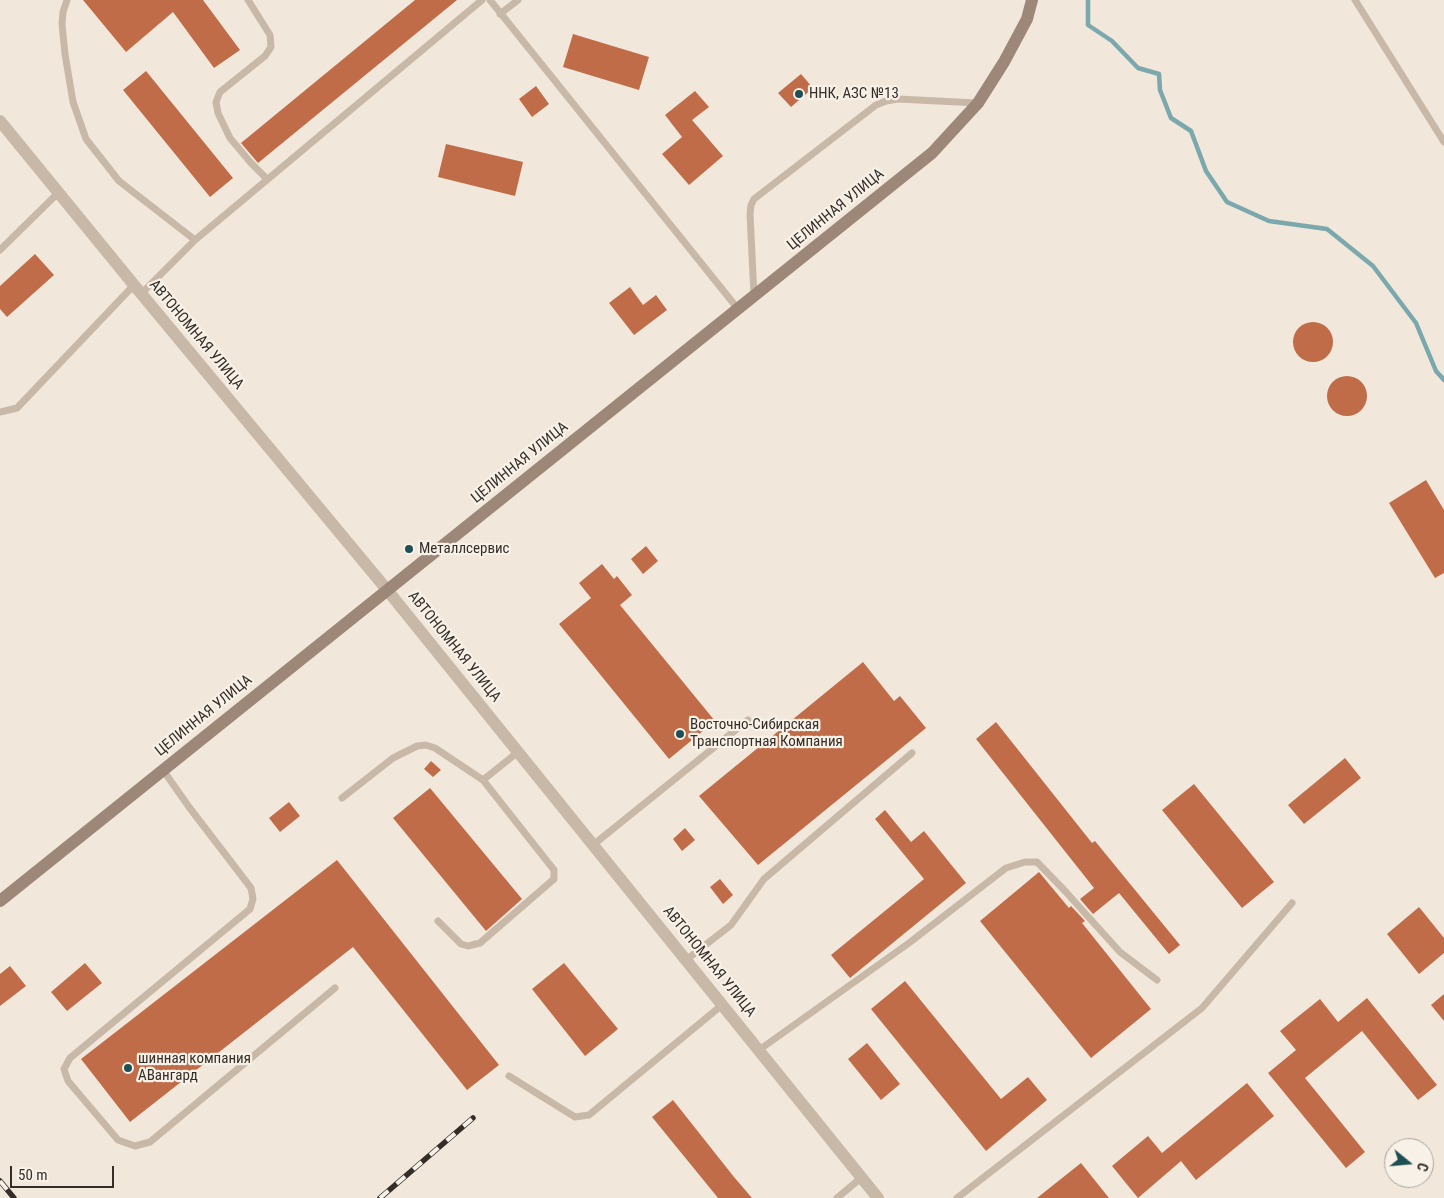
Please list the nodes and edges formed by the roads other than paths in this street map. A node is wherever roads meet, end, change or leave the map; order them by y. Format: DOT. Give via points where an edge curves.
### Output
graph roads {
  1 [pos="67,0"];
  2 [pos="248,0"];
  3 [pos="482,0"];
  4 [pos="490,0"];
  5 [pos="518,0"];
  6 [pos="1032,0"];
  7 [pos="1355,0"];
  8 [pos="500,14"];
  9 [pos="978,103"];
  10 [pos="0,121"];
  11 [pos="1444,142"];
  12 [pos="267,180"];
  13 [pos="58,193"];
  14 [pos="195,240"];
  15 [pos="0,250"];
  16 [pos="137,290"];
  17 [pos="754,296"];
  18 [pos="738,309"];
  19 [pos="0,412"];
  20 [pos="388,590"];
  21 [pos="748,720"];
  22 [pos="518,752"];
  23 [pos="912,753"];
  24 [pos="163,770"];
  25 [pos="483,780"];
  26 [pos="342,798"];
  27 [pos="593,845"];
  28 [pos="0,902"];
  29 [pos="1292,904"];
  30 [pos="438,921"];
  31 [pos="686,960"];
  32 [pos="1157,980"];
  33 [pos="335,988"];
  34 [pos="722,1006"];
  35 [pos="758,1050"];
  36 [pos="509,1076"];
  37 [pos="861,1178"];
  38 [pos="837,1198"];
  39 [pos="878,1198"];
  40 [pos="957,1198"];
  1 -- 14 [label="lane" via="62,24 65,54 73,102 86,139 118,181"];
  2 -- 12 [label="lane" via="270,35 270,47 265,56 220,92 216,102 230,138"];
  3 -- 12 [label="lane"];
  4 -- 8 [label="lane"];
  5 -- 8 [label="lane"];
  6 -- 9 [label="street, ЦЕЛИННАЯ УЛИЦА" via="1027,19"];
  7 -- 11 [label="lane"];
  8 -- 18 [label="lane"];
  9 -- 17 [label="street, ЦЕЛИННАЯ УЛИЦА" via="932,153"];
  9 -- 17 [label="lane" via="898,99 876,105 754,199 750,214"];
  10 -- 13 [label="street, АВТОНОМНАЯ УЛИЦА"];
  12 -- 14 [label="lane"];
  13 -- 15 [label="lane"];
  13 -- 16 [label="street, АВТОНОМНАЯ УЛИЦА"];
  14 -- 16 [label="lane"];
  16 -- 19 [label="lane" via="17,408"];
  16 -- 20 [label="street, АВТОНОМНАЯ УЛИЦА"];
  17 -- 18 [label="street, ЦЕЛИННАЯ УЛИЦА"];
  18 -- 20 [label="street, ЦЕЛИННАЯ УЛИЦА"];
  20 -- 22 [label="street, АВТОНОМНАЯ УЛИЦА"];
  20 -- 24 [label="street, ЦЕЛИННАЯ УЛИЦА"];
  21 -- 27 [label="lane"];
  22 -- 25 [label="lane"];
  22 -- 27 [label="street, АВТОНОМНАЯ УЛИЦА"];
  23 -- 31 [label="lane" via="764,879 731,925"];
  24 -- 28 [label="street, ЦЕЛИННАЯ УЛИЦА"];
  24 -- 33 [label="lane" via="251,888 252,904 250,909 70,1058 64,1069 68,1082 118,1140 135,1146 150,1142"];
  25 -- 26 [label="lane" via="435,748 417,746 393,758"];
  25 -- 30 [label="lane" via="554,870 554,879 480,943 461,944"];
  27 -- 31 [label="street, АВТОНОМНАЯ УЛИЦА"];
  29 -- 40 [label="lane" via="1202,1008"];
  31 -- 34 [label="street, АВТОНОМНАЯ УЛИЦА"];
  32 -- 35 [label="lane" via="1120,952 1037,862 1025,862 1006,868 909,943"];
  34 -- 35 [label="street, АВТОНОМНАЯ УЛИЦА"];
  34 -- 36 [label="lane" via="590,1115 574,1117"];
  35 -- 37 [label="street, АВТОНОМНАЯ УЛИЦА"];
  37 -- 38 [label="lane"];
  37 -- 39 [label="street, АВТОНОМНАЯ УЛИЦА"];
}
